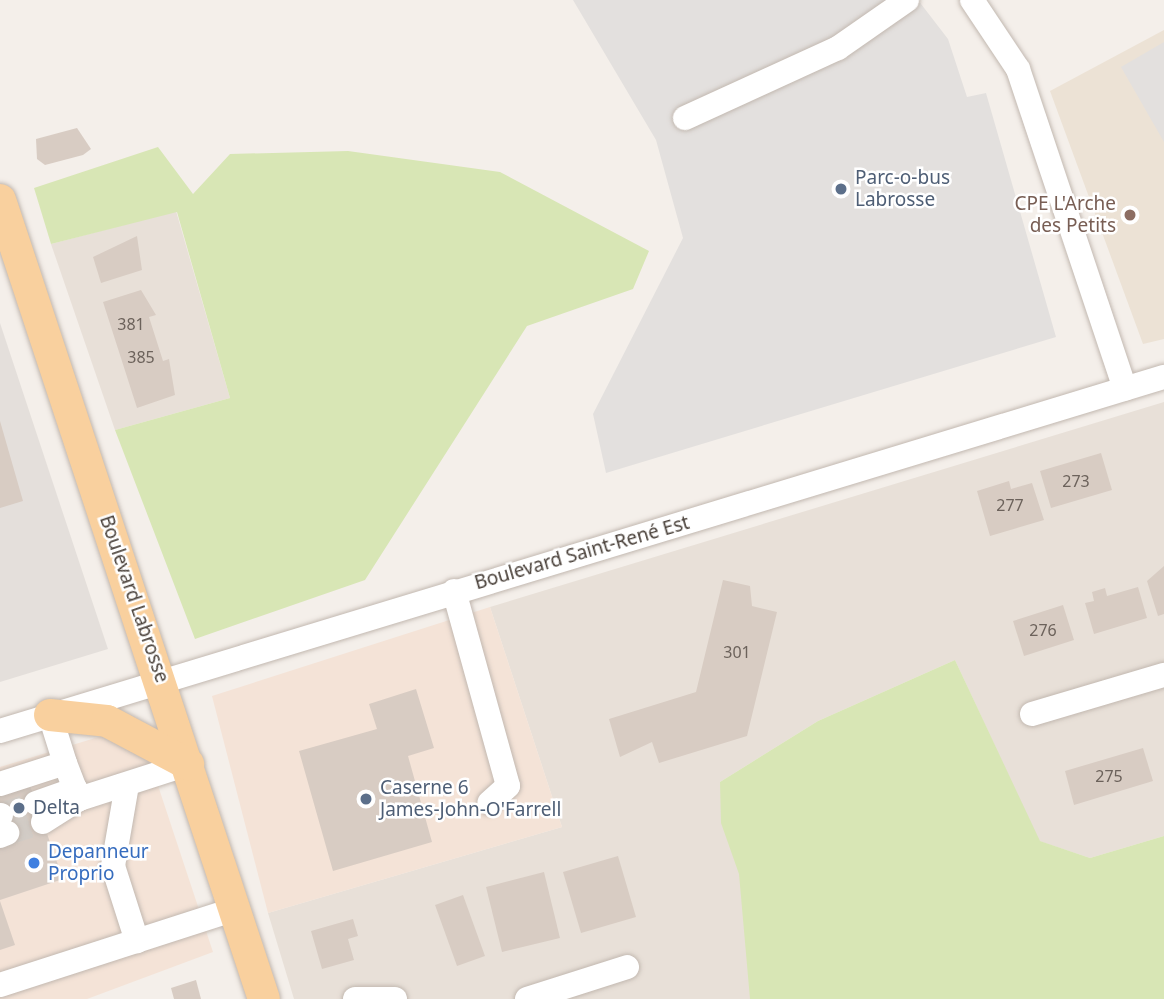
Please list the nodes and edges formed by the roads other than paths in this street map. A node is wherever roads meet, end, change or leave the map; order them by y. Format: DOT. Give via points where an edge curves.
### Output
graph roads {
  1 [pos="907,0"];
  2 [pos="972,0"];
  3 [pos="685,118"];
  4 [pos="0,200"];
  5 [pos="1164,376"];
  6 [pos="1125,389"];
  7 [pos="454,591"];
  8 [pos="1164,675"];
  9 [pos="162,682"];
  10 [pos="1032,714"];
  11 [pos="50,715"];
  12 [pos="0,732"];
  13 [pos="65,763"];
  14 [pos="188,764"];
  15 [pos="0,784"];
  16 [pos="127,785"];
  17 [pos="77,794"];
  18 [pos="489,803"];
  19 [pos="40,812"];
  20 [pos="235,909"];
  21 [pos="137,941"];
  22 [pos="626,967"];
  23 [pos="0,985"];
  24 [pos="264,999"];
  25 [pos="355,999"];
  26 [pos="395,999"];
  27 [pos="527,999"];
  1 -- 3 [label="street" via="838,48"];
  2 -- 6 [label="street" via="1018,69"];
  4 -- 9 [label="main road, Boulevard Labrosse"];
  5 -- 6 [label="street, Boulevard Saint-René Est"];
  6 -- 7 [label="street, Boulevard Saint-René Est"];
  7 -- 9 [label="street, Boulevard Saint-René Est"];
  7 -- 18 [label="street" via="508,786"];
  8 -- 10 [label="street"];
  9 -- 11 [label="street, Boulevard Saint-René Est"];
  9 -- 14 [label="main road, Boulevard Labrosse"];
  11 -- 12 [label="street, Boulevard Saint-René Est"];
  11 -- 13 [label="street"];
  11 -- 14 [label="main road" via="118,725"];
  13 -- 15 [label="street"];
  13 -- 17 [label="street"];
  14 -- 16 [label="street"];
  14 -- 20 [label="main road, Boulevard Labrosse"];
  16 -- 17 [label="street"];
  16 -- 21 [label="street" via="113,866"];
  17 -- 19 [label="street"];
  20 -- 21 [label="street"];
  20 -- 24 [label="main road, Boulevard Labrosse"];
  21 -- 23 [label="street"];
  22 -- 27 [label="street"];
  25 -- 26 [label="street"];
}
